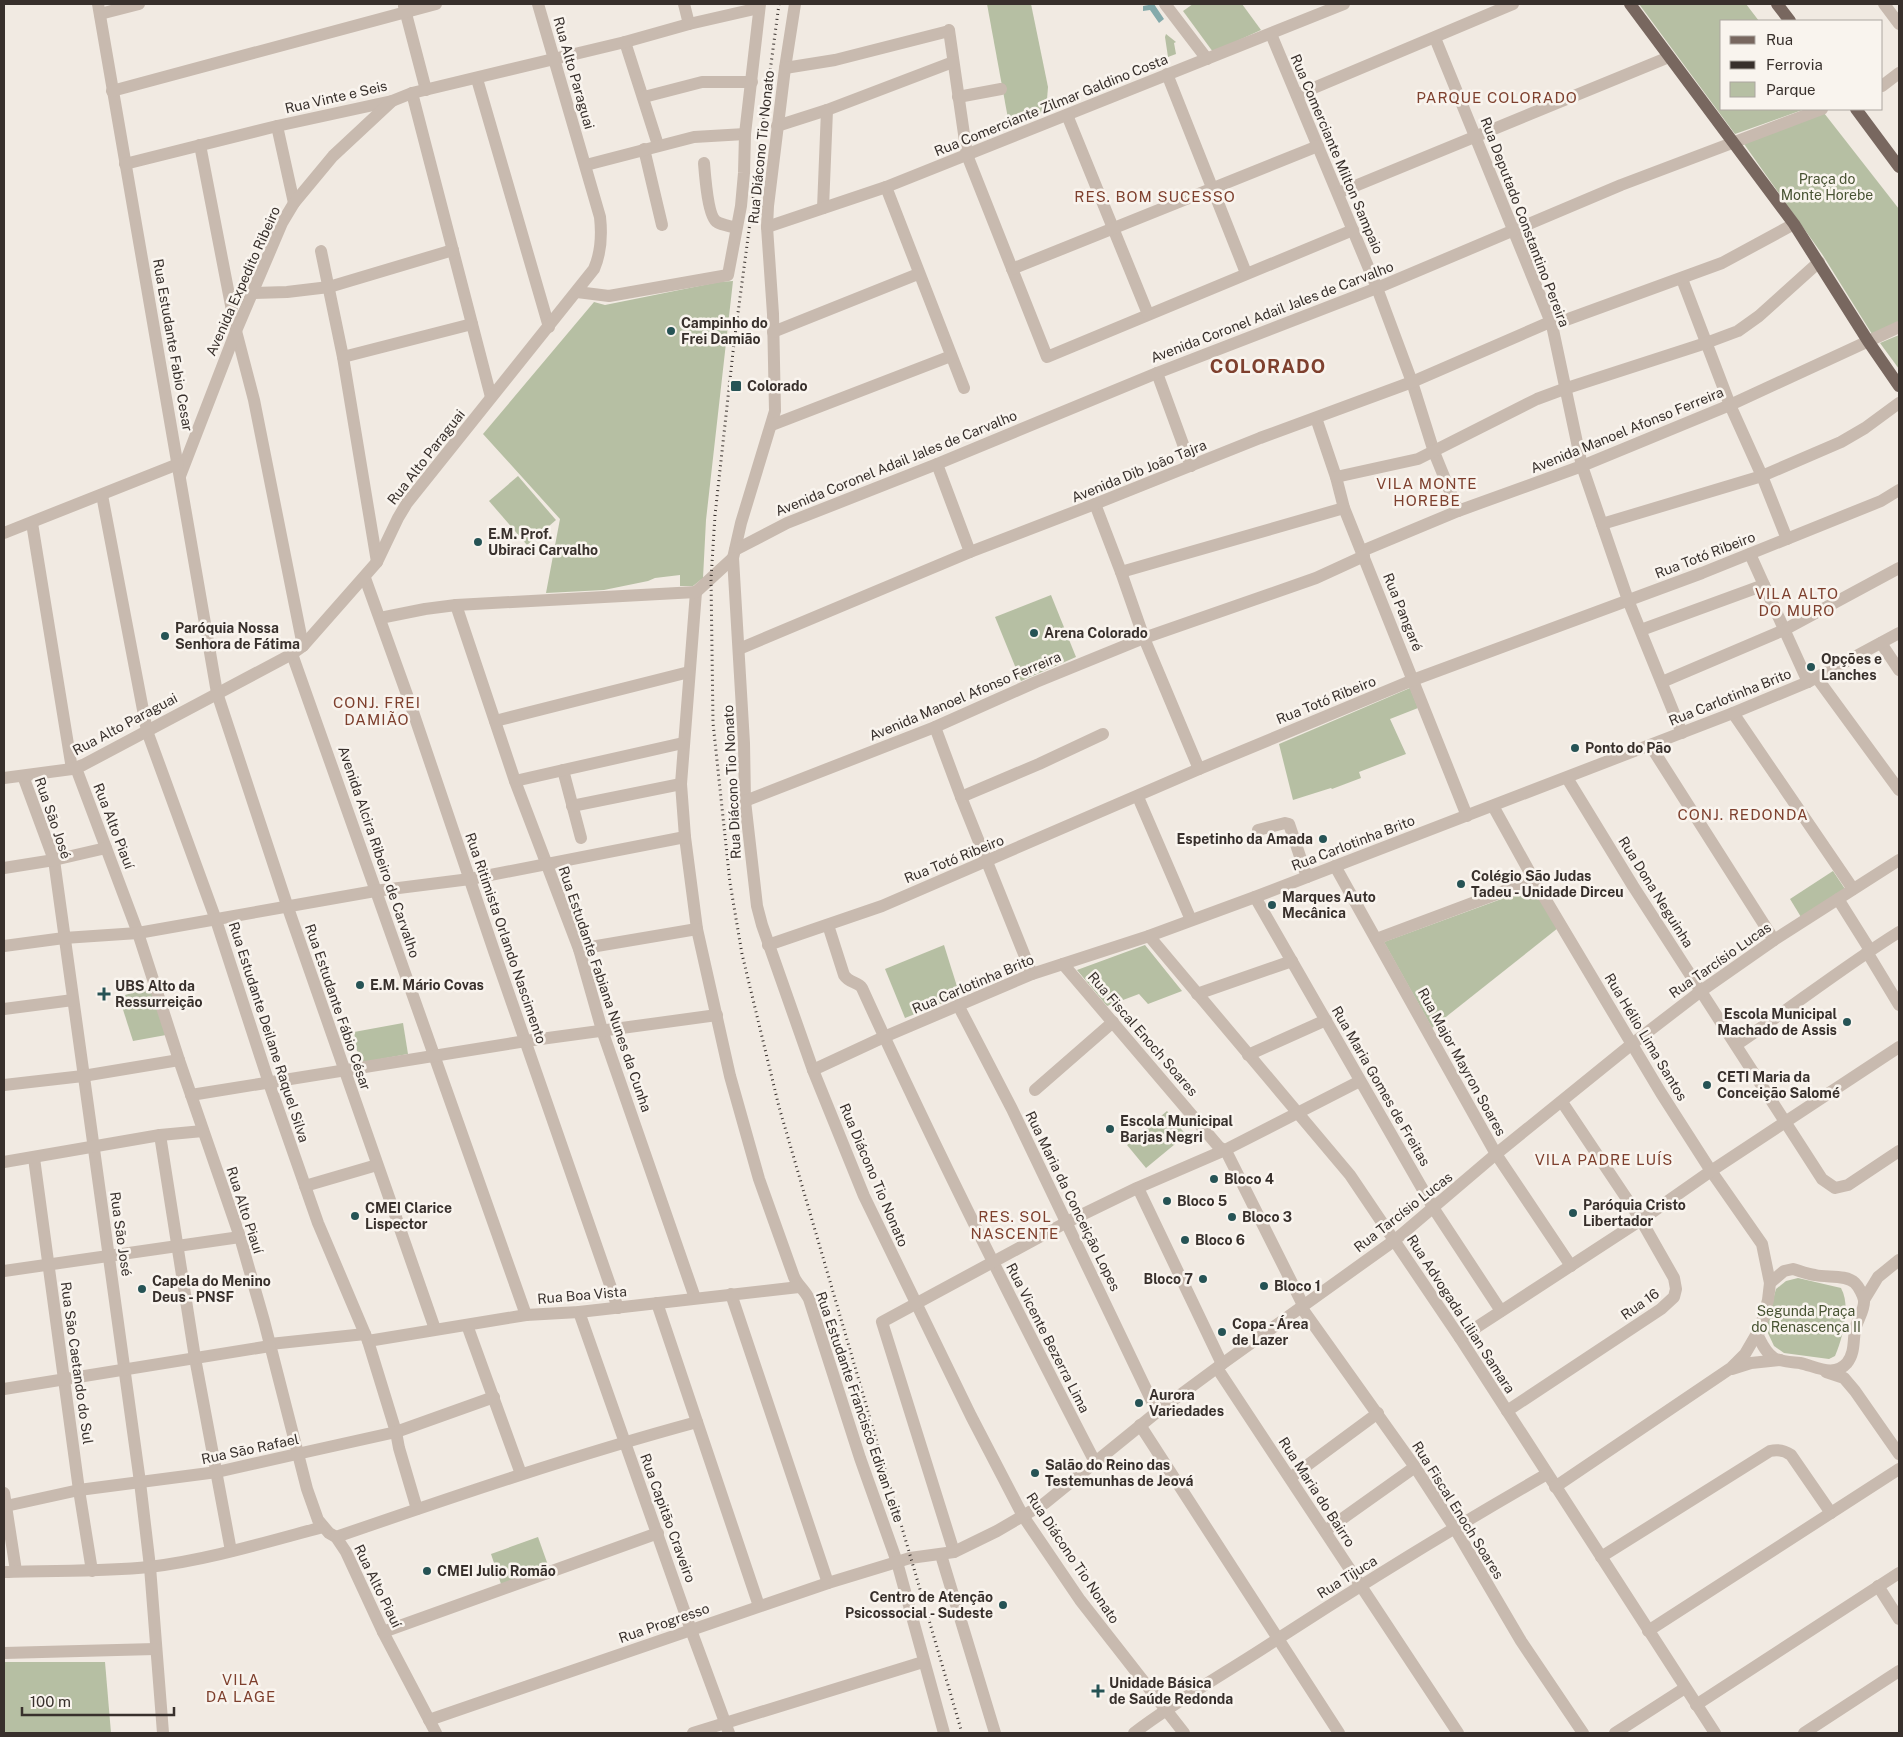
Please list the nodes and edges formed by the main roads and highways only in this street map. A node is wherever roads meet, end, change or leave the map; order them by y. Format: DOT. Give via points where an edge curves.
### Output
graph roads {
  1 [pos="1630,4"];
  2 [pos="1777,4"];
  3 [pos="1789,20"];
  4 [pos="1857,110"];
  5 [pos="1899,167"];
  6 [pos="1899,386"];
  1 -- 6 [label="main road" via="1794,224"];
  2 -- 3 [label="main road"];
  4 -- 5 [label="main road"];
}
